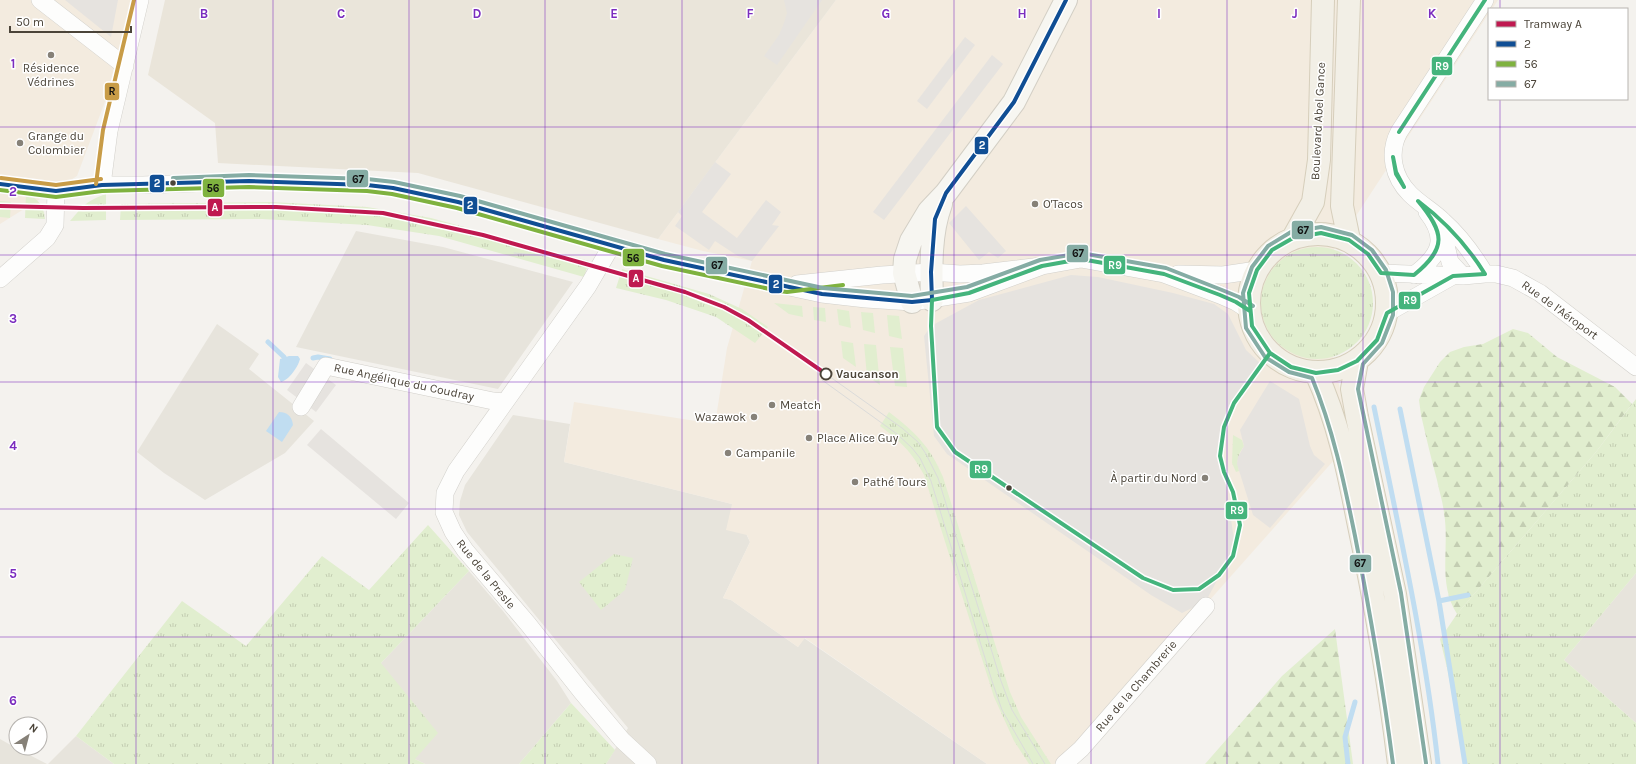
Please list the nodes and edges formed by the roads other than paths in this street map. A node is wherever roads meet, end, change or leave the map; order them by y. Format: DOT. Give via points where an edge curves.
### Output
graph roads {
  1 [pos="40,0"];
  2 [pos="140,0"];
  3 [pos="1066,0"];
  4 [pos="1323,0"];
  5 [pos="1349,0"];
  6 [pos="1484,0"];
  7 [pos="125,66"];
  8 [pos="0,184"];
  9 [pos="102,185"];
  10 [pos="56,190"];
  11 [pos="946,193"];
  12 [pos="1418,201"];
  13 [pos="1435,223"];
  14 [pos="1293,238"];
  15 [pos="1349,240"];
  16 [pos="612,245"];
  17 [pos="1042,266"];
  18 [pos="1257,270"];
  19 [pos="931,272"];
  20 [pos="1382,273"];
  21 [pos="904,274"];
  22 [pos="1164,274"];
  23 [pos="1485,274"];
  24 [pos="1414,275"];
  25 [pos="1458,276"];
  26 [pos="0,279"];
  27 [pos="786,286"];
  28 [pos="922,301"];
  29 [pos="1250,311"];
  30 [pos="1387,313"];
  31 [pos="1357,361"];
  32 [pos="1636,367"];
  33 [pos="1316,372"];
  34 [pos="505,402"];
  35 [pos="301,407"];
  36 [pos="1206,606"];
  37 [pos="648,764"];
  38 [pos="1064,764"];
  39 [pos="1399,764"];
  40 [pos="1420,764"];
  1 -- 7 [label="street"];
  2 -- 7 [label="street"];
  3 -- 11 [label="street" via="1014,102"];
  4 -- 14 [label="main road, Boulevard Abel Gance" via="1319,160 1313,202"];
  5 -- 15 [label="main road" via="1342,206"];
  6 -- 12 [label="street" via="1394,140 1392,160 1397,173 1403,186"];
  7 -- 9 [label="street" via="109,131"];
  8 -- 10 [label="street"];
  9 -- 10 [label="street"];
  9 -- 16 [label="street" via="248,181 393,188 458,202"];
  10 -- 26 [label="street" via="55,225 47,238"];
  11 -- 19 [label="street" via="936,219"];
  11 -- 21 [label="street" via="929,211 911,241 904,259"];
  12 -- 13 [label="street"];
  12 -- 23 [label="street" via="1443,220 1467,246"];
  13 -- 24 [label="street" via="1438,248 1431,261"];
  13 -- 25 [label="street" via="1444,237 1450,262"];
  14 -- 15 [label="main road" via="1321,233"];
  14 -- 18 [label="main road" via="1272,250"];
  15 -- 20 [label="main road" via="1368,254"];
  16 -- 27 [label="street" via="664,260"];
  16 -- 34 [label="street, Rue de la Presle" via="588,286"];
  17 -- 19 [label="street" via="983,273"];
  17 -- 22 [label="street" via="1081,259"];
  17 -- 28 [label="street" via="969,293"];
  18 -- 22 [label="street" via="1223,275"];
  18 -- 29 [label="main road" via="1249,293"];
  19 -- 21 [label="street"];
  19 -- 28 [label="street"];
  20 -- 24 [label="street, Rue de l'Aéroport"];
  20 -- 30 [label="main road" via="1387,293"];
  21 -- 27 [label="street"];
  21 -- 28 [label="street"];
  22 -- 29 [label="street" via="1220,295"];
  23 -- 25 [label="street, Rue de l'Aéroport"];
  23 -- 32 [label="street, Rue de l'Aéroport" via="1505,275 1531,286"];
  24 -- 25 [label="street, Rue de l'Aéroport"];
  25 -- 30 [label="street, Rue de l'Aéroport" via="1413,297"];
  27 -- 28 [label="street" via="822,294"];
  29 -- 33 [label="main road" via="1252,326 1270,353 1291,367"];
  30 -- 31 [label="main road" via="1377,340"];
  31 -- 33 [label="main road" via="1338,370"];
  31 -- 40 [label="main road" via="1352,389 1395,594"];
  33 -- 39 [label="main road" via="1337,425 1356,511 1384,657"];
  34 -- 35 [label="street, Rue Angélique du Coudray" via="326,366"];
  34 -- 37 [label="street, Rue de la Presle" via="456,471 445,493 444,512 465,550 622,740"];
  36 -- 38 [label="street, Rue de la Chambrerie" via="1081,749"];
}
